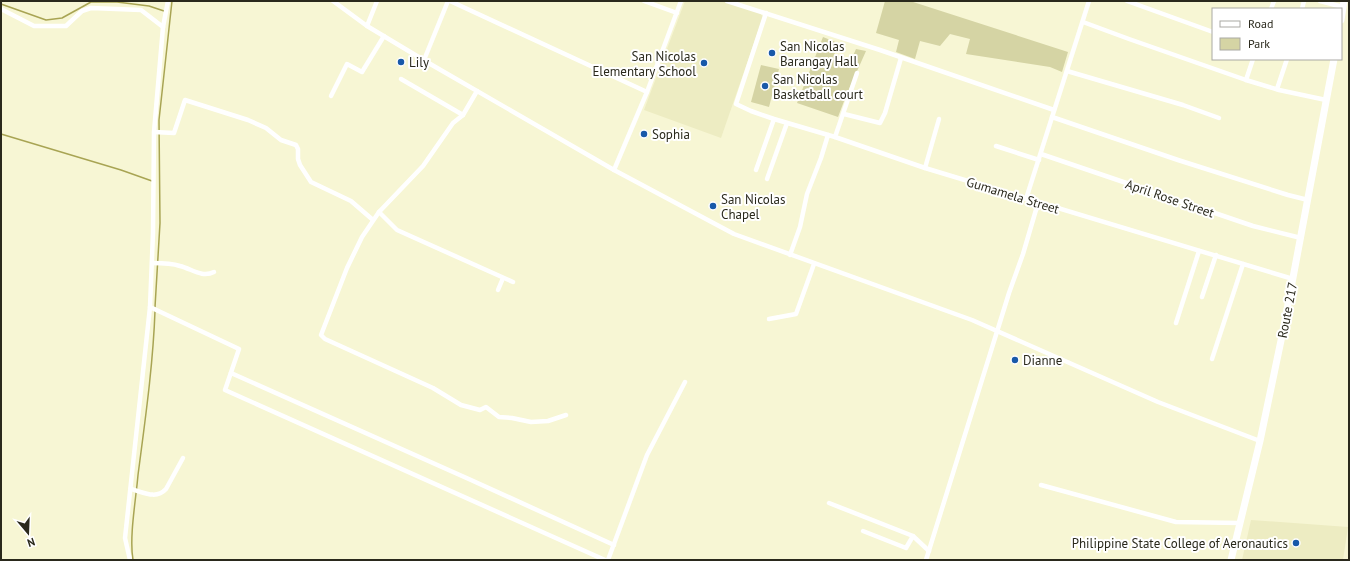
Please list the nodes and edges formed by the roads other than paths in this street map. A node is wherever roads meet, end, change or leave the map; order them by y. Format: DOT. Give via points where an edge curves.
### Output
graph roads {
  1 [pos="168,1"];
  2 [pos="333,1"];
  3 [pos="377,1"];
  4 [pos="449,1"];
  5 [pos="644,1"];
  6 [pos="681,1"];
  7 [pos="727,1"];
  8 [pos="1089,1"];
  9 [pos="1127,1"];
  10 [pos="1320,1"];
  11 [pos="1344,4"];
  12 [pos="1,9"];
  13 [pos="677,12"];
  14 [pos="766,14"];
  15 [pos="1342,15"];
  16 [pos="1083,22"];
  17 [pos="367,26"];
  18 [pos="163,27"];
  19 [pos="1212,32"];
  20 [pos="384,36"];
  21 [pos="902,58"];
  22 [pos="424,60"];
  23 [pos="1252,60"];
  24 [pos="1287,60"];
  25 [pos="1334,60"];
  26 [pos="1067,70"];
  27 [pos="858,73"];
  28 [pos="401,79"];
  29 [pos="1246,80"];
  30 [pos="1277,89"];
  31 [pos="477,91"];
  32 [pos="647,92"];
  33 [pos="330,96"];
  34 [pos="1326,100"];
  35 [pos="1054,110"];
  36 [pos="844,114"];
  37 [pos="463,115"];
  38 [pos="1052,117"];
  39 [pos="1219,118"];
  40 [pos="774,119"];
  41 [pos="939,119"];
  42 [pos="787,124"];
  43 [pos="154,132"];
  44 [pos="828,135"];
  45 [pos="835,138"];
  46 [pos="996,146"];
  47 [pos="1041,154"];
  48 [pos="1039,160"];
  49 [pos="925,168"];
  50 [pos="614,170"];
  51 [pos="756,170"];
  52 [pos="767,179"];
  53 [pos="1026,199"];
  54 [pos="1308,200"];
  55 [pos="1038,203"];
  56 [pos="379,212"];
  57 [pos="373,220"];
  58 [pos="1301,238"];
  59 [pos="1199,250"];
  60 [pos="790,255"];
  61 [pos="1216,256"];
  62 [pos="152,263"];
  63 [pos="814,264"];
  64 [pos="1243,264"];
  65 [pos="214,272"];
  66 [pos="503,278"];
  67 [pos="1293,279"];
  68 [pos="513,282"];
  69 [pos="498,290"];
  70 [pos="1202,297"];
  71 [pos="150,308"];
  72 [pos="769,319"];
  73 [pos="1176,323"];
  74 [pos="998,330"];
  75 [pos="1212,359"];
  76 [pos="231,373"];
  77 [pos="685,382"];
  78 [pos="566,415"];
  79 [pos="1260,441"];
  80 [pos="183,458"];
  81 [pos="1041,485"];
  82 [pos="131,489"];
  83 [pos="829,502"];
  84 [pos="1240,523"];
  85 [pos="863,531"];
  86 [pos="913,536"];
  87 [pos="614,545"];
  88 [pos="929,551"];
  89 [pos="130,560"];
  90 [pos="605,560"];
  91 [pos="608,560"];
  92 [pos="926,560"];
  93 [pos="1232,560"];
  1 -- 18 [label="street"];
  2 -- 17 [label="street"];
  3 -- 17 [label="street"];
  4 -- 22 [label="street"];
  4 -- 32 [label="street"];
  5 -- 13 [label="street"];
  6 -- 13 [label="street"];
  7 -- 14 [label="street"];
  8 -- 16 [label="street"];
  9 -- 19 [label="street"];
  10 -- 11 [label="street"];
  11 -- 15 [label="main road"];
  12 -- 18 [label="street" via="34,26 66,26 82,11 91,8 141,10"];
  13 -- 32 [label="street"];
  14 -- 21 [label="street"];
  14 -- 40 [label="street, Gumamela Street" via="736,104"];
  16 -- 26 [label="street"];
  16 -- 29 [label="street"];
  17 -- 20 [label="street"];
  18 -- 43 [label="street"];
  20 -- 22 [label="street"];
  20 -- 33 [label="street" via="362,72 347,64"];
  21 -- 35 [label="street"];
  21 -- 36 [label="street" via="880,123"];
  22 -- 31 [label="street"];
  23 -- 29 [label="street"];
  24 -- 30 [label="street"];
  25 -- 34 [label="main road, Route 217"];
  26 -- 35 [label="street"];
  26 -- 39 [label="street"];
  27 -- 36 [label="street"];
  28 -- 37 [label="street"];
  29 -- 30 [label="street"];
  30 -- 34 [label="street"];
  31 -- 37 [label="street"];
  31 -- 50 [label="street"];
  32 -- 50 [label="street"];
  34 -- 54 [label="main road, Route 217"];
  35 -- 38 [label="street"];
  36 -- 45 [label="street"];
  37 -- 56 [label="street" via="453,123 423,166"];
  38 -- 47 [label="street"];
  38 -- 54 [label="street" via="1178,160"];
  40 -- 42 [label="street, Gumamela Street"];
  40 -- 51 [label="street"];
  41 -- 49 [label="street"];
  42 -- 44 [label="street, Gumamela Street"];
  42 -- 52 [label="street"];
  43 -- 57 [label="street" via="174,134 185,100 248,120 266,128 280,140 296,145 300,165 311,182 351,201"];
  43 -- 62 [label="street"];
  44 -- 45 [label="street, Gumamela Street"];
  44 -- 60 [label="street" via="807,194 800,227"];
  45 -- 49 [label="street, Gumamela Street"];
  46 -- 48 [label="street"];
  47 -- 48 [label="street"];
  47 -- 58 [label="street, April Rose Street" via="1253,226"];
  48 -- 53 [label="street"];
  49 -- 53 [label="street, Gumamela Street"];
  50 -- 60 [label="street" via="734,234"];
  53 -- 55 [label="street, Gumamela Street"];
  54 -- 58 [label="main road, Route 217"];
  55 -- 59 [label="street, Gumamela Street"];
  55 -- 74 [label="street"];
  56 -- 57 [label="street"];
  56 -- 66 [label="street" via="397,230"];
  57 -- 78 [label="street" via="347,268 322,336 432,388 461,405 480,410 486,407 499,417 531,422 548,421"];
  58 -- 67 [label="main road, Route 217"];
  59 -- 61 [label="street, Gumamela Street"];
  59 -- 73 [label="street"];
  60 -- 63 [label="street"];
  61 -- 64 [label="street, Gumamela Street"];
  61 -- 70 [label="street"];
  62 -- 65 [label="street" via="180,266 206,275"];
  62 -- 71 [label="street"];
  63 -- 72 [label="street" via="796,314"];
  63 -- 74 [label="street"];
  64 -- 67 [label="street, Gumamela Street"];
  64 -- 75 [label="street"];
  66 -- 68 [label="street"];
  66 -- 69 [label="street"];
  67 -- 79 [label="main road, Route 217"];
  71 -- 76 [label="street" via="239,349"];
  71 -- 82 [label="street"];
  74 -- 79 [label="street" via="1158,402"];
  74 -- 88 [label="street"];
  76 -- 87 [label="street"];
  76 -- 90 [label="street" via="225,390"];
  77 -- 87 [label="street" via="647,455"];
  79 -- 84 [label="main road, Route 217"];
  80 -- 82 [label="street" via="163,493 153,495"];
  81 -- 84 [label="street" via="1176,522"];
  82 -- 89 [label="street" via="125,538"];
  83 -- 86 [label="street"];
  84 -- 93 [label="main road, Route 217"];
  85 -- 86 [label="street" via="906,548"];
  86 -- 88 [label="street"];
  87 -- 91 [label="street"];
  88 -- 92 [label="street"];
}
